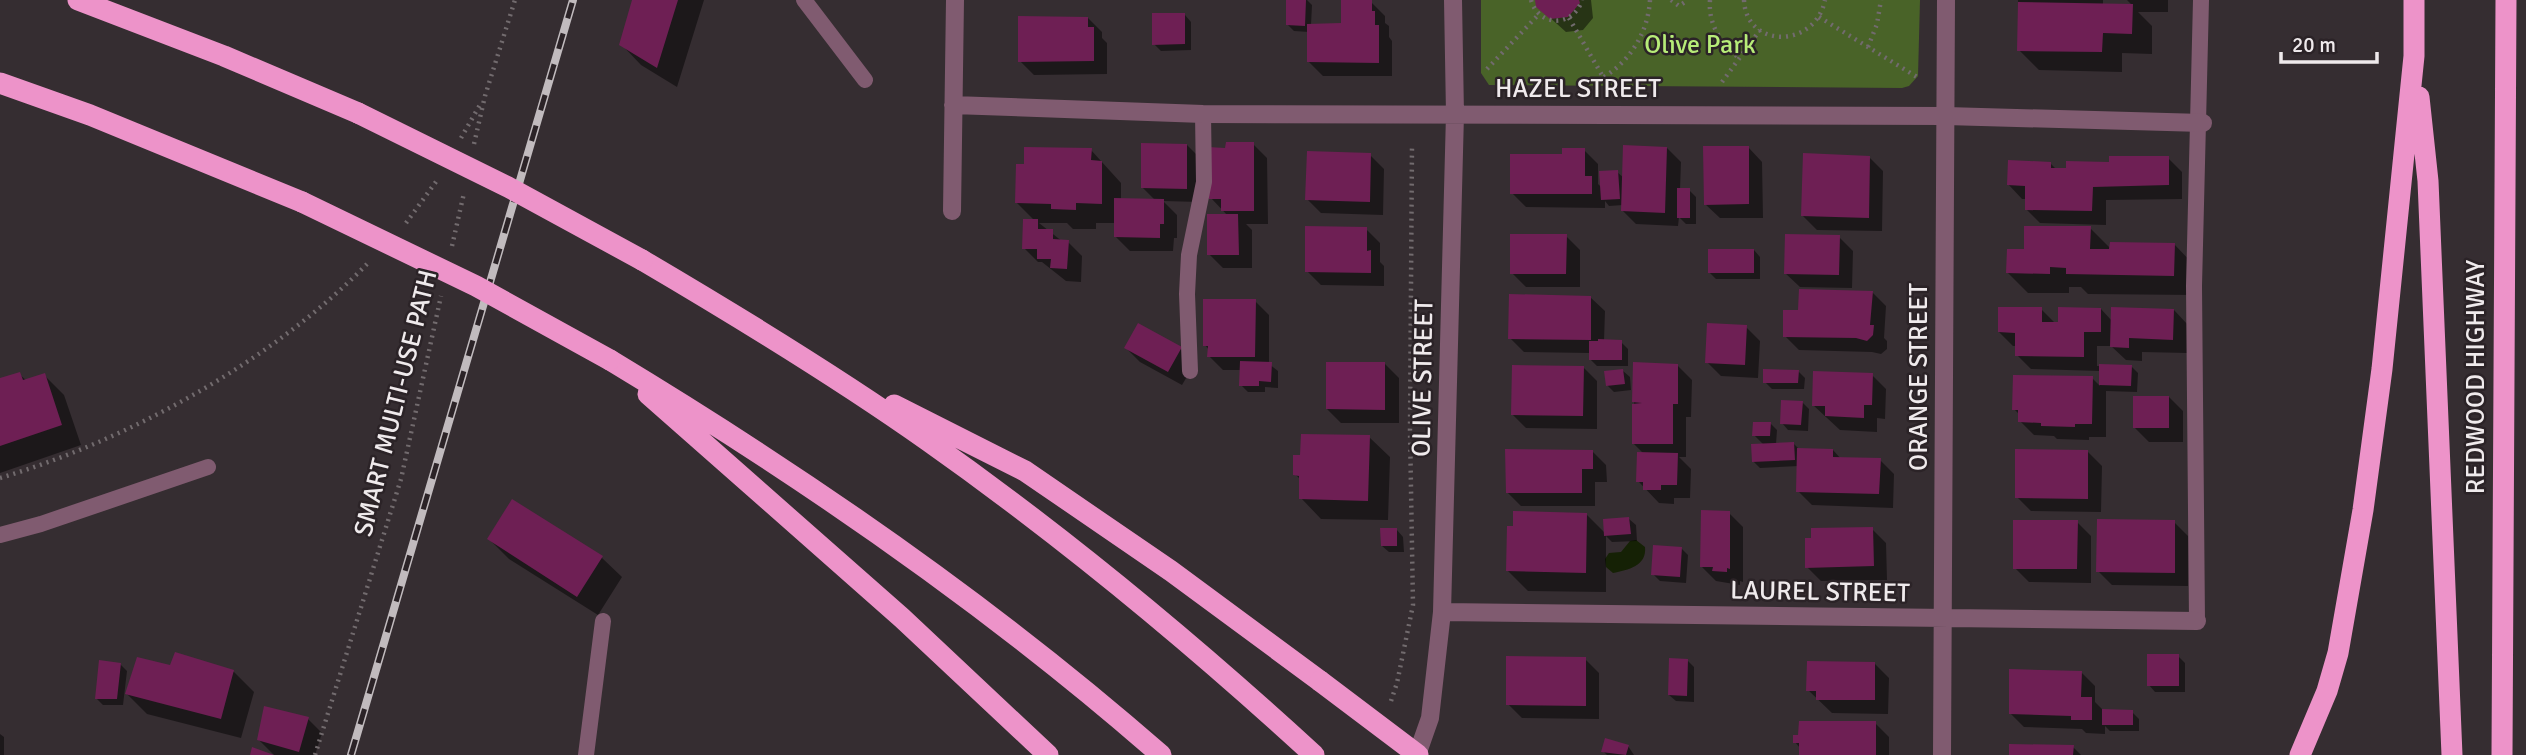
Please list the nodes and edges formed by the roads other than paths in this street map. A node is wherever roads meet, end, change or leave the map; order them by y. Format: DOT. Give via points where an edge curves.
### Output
graph roads {
  1 [pos="78,0"];
  2 [pos="103,0"];
  3 [pos="804,0"];
  4 [pos="955,0"];
  5 [pos="1453,0"];
  6 [pos="1946,0"];
  7 [pos="2201,0"];
  8 [pos="2414,0"];
  9 [pos="2506,0"];
  10 [pos="159,30"];
  11 [pos="2414,56"];
  12 [pos="865,80"];
  13 [pos="0,83"];
  14 [pos="953,106"];
  15 [pos="1203,114"];
  16 [pos="1455,114"];
  17 [pos="1946,116"];
  18 [pos="2200,123"];
  19 [pos="952,211"];
  20 [pos="610,360"];
  21 [pos="809,362"];
  22 [pos="1190,371"];
  23 [pos="208,467"];
  24 [pos="0,535"];
  25 [pos="1442,612"];
  26 [pos="1943,619"];
  27 [pos="603,621"];
  28 [pos="2196,621"];
  29 [pos="1309,750"];
  30 [pos="586,755"];
  31 [pos="1048,755"];
  32 [pos="1161,755"];
  33 [pos="1417,755"];
  34 [pos="1942,755"];
  35 [pos="2300,755"];
  36 [pos="2452,755"];
  37 [pos="2502,755"];
  1 -- 10 [label="highway"];
  2 -- 10 [label="highway"];
  3 -- 12 [label="lane"];
  4 -- 14 [label="street"];
  5 -- 16 [label="street, OLIVE STREET"];
  6 -- 17 [label="street, ORANGE STREET"];
  7 -- 18 [label="lane"];
  8 -- 11 [label="highway"];
  9 -- 37 [label="highway, REDWOOD HIGHWAY"];
  10 -- 21 [label="highway, bridge" via="358,113 508,187 642,260"];
  11 -- 35 [label="highway" via="2382,369 2350,596 2327,691"];
  11 -- 36 [label="highway" via="2428,181"];
  13 -- 20 [label="highway, bridge" via="102,119 302,202 476,286"];
  14 -- 15 [label="street, HAZEL STREET"];
  14 -- 19 [label="street"];
  15 -- 16 [label="street, HAZEL STREET"];
  15 -- 22 [label="lane" via="1204,182 1189,255"];
  16 -- 17 [label="street, HAZEL STREET"];
  16 -- 25 [label="street, OLIVE STREET"];
  17 -- 18 [label="street, HAZEL STREET"];
  17 -- 26 [label="street, ORANGE STREET"];
  18 -- 28 [label="lane" via="2194,286"];
  20 -- 31 [label="highway" via="902,618"];
  20 -- 32 [label="highway" via="795,476 930,570 1070,677"];
  21 -- 29 [label="highway" via="929,442 1113,579"];
  21 -- 33 [label="highway, bridge" via="1025,471 1171,571"];
  23 -- 24 [label="lane"];
  25 -- 26 [label="street, LAUREL STREET"];
  25 -- 33 [label="street, OLIVE STREET" via="1430,718"];
  26 -- 28 [label="street, LAUREL STREET"];
  26 -- 34 [label="street, ORANGE STREET"];
  27 -- 30 [label="lane"];
}
